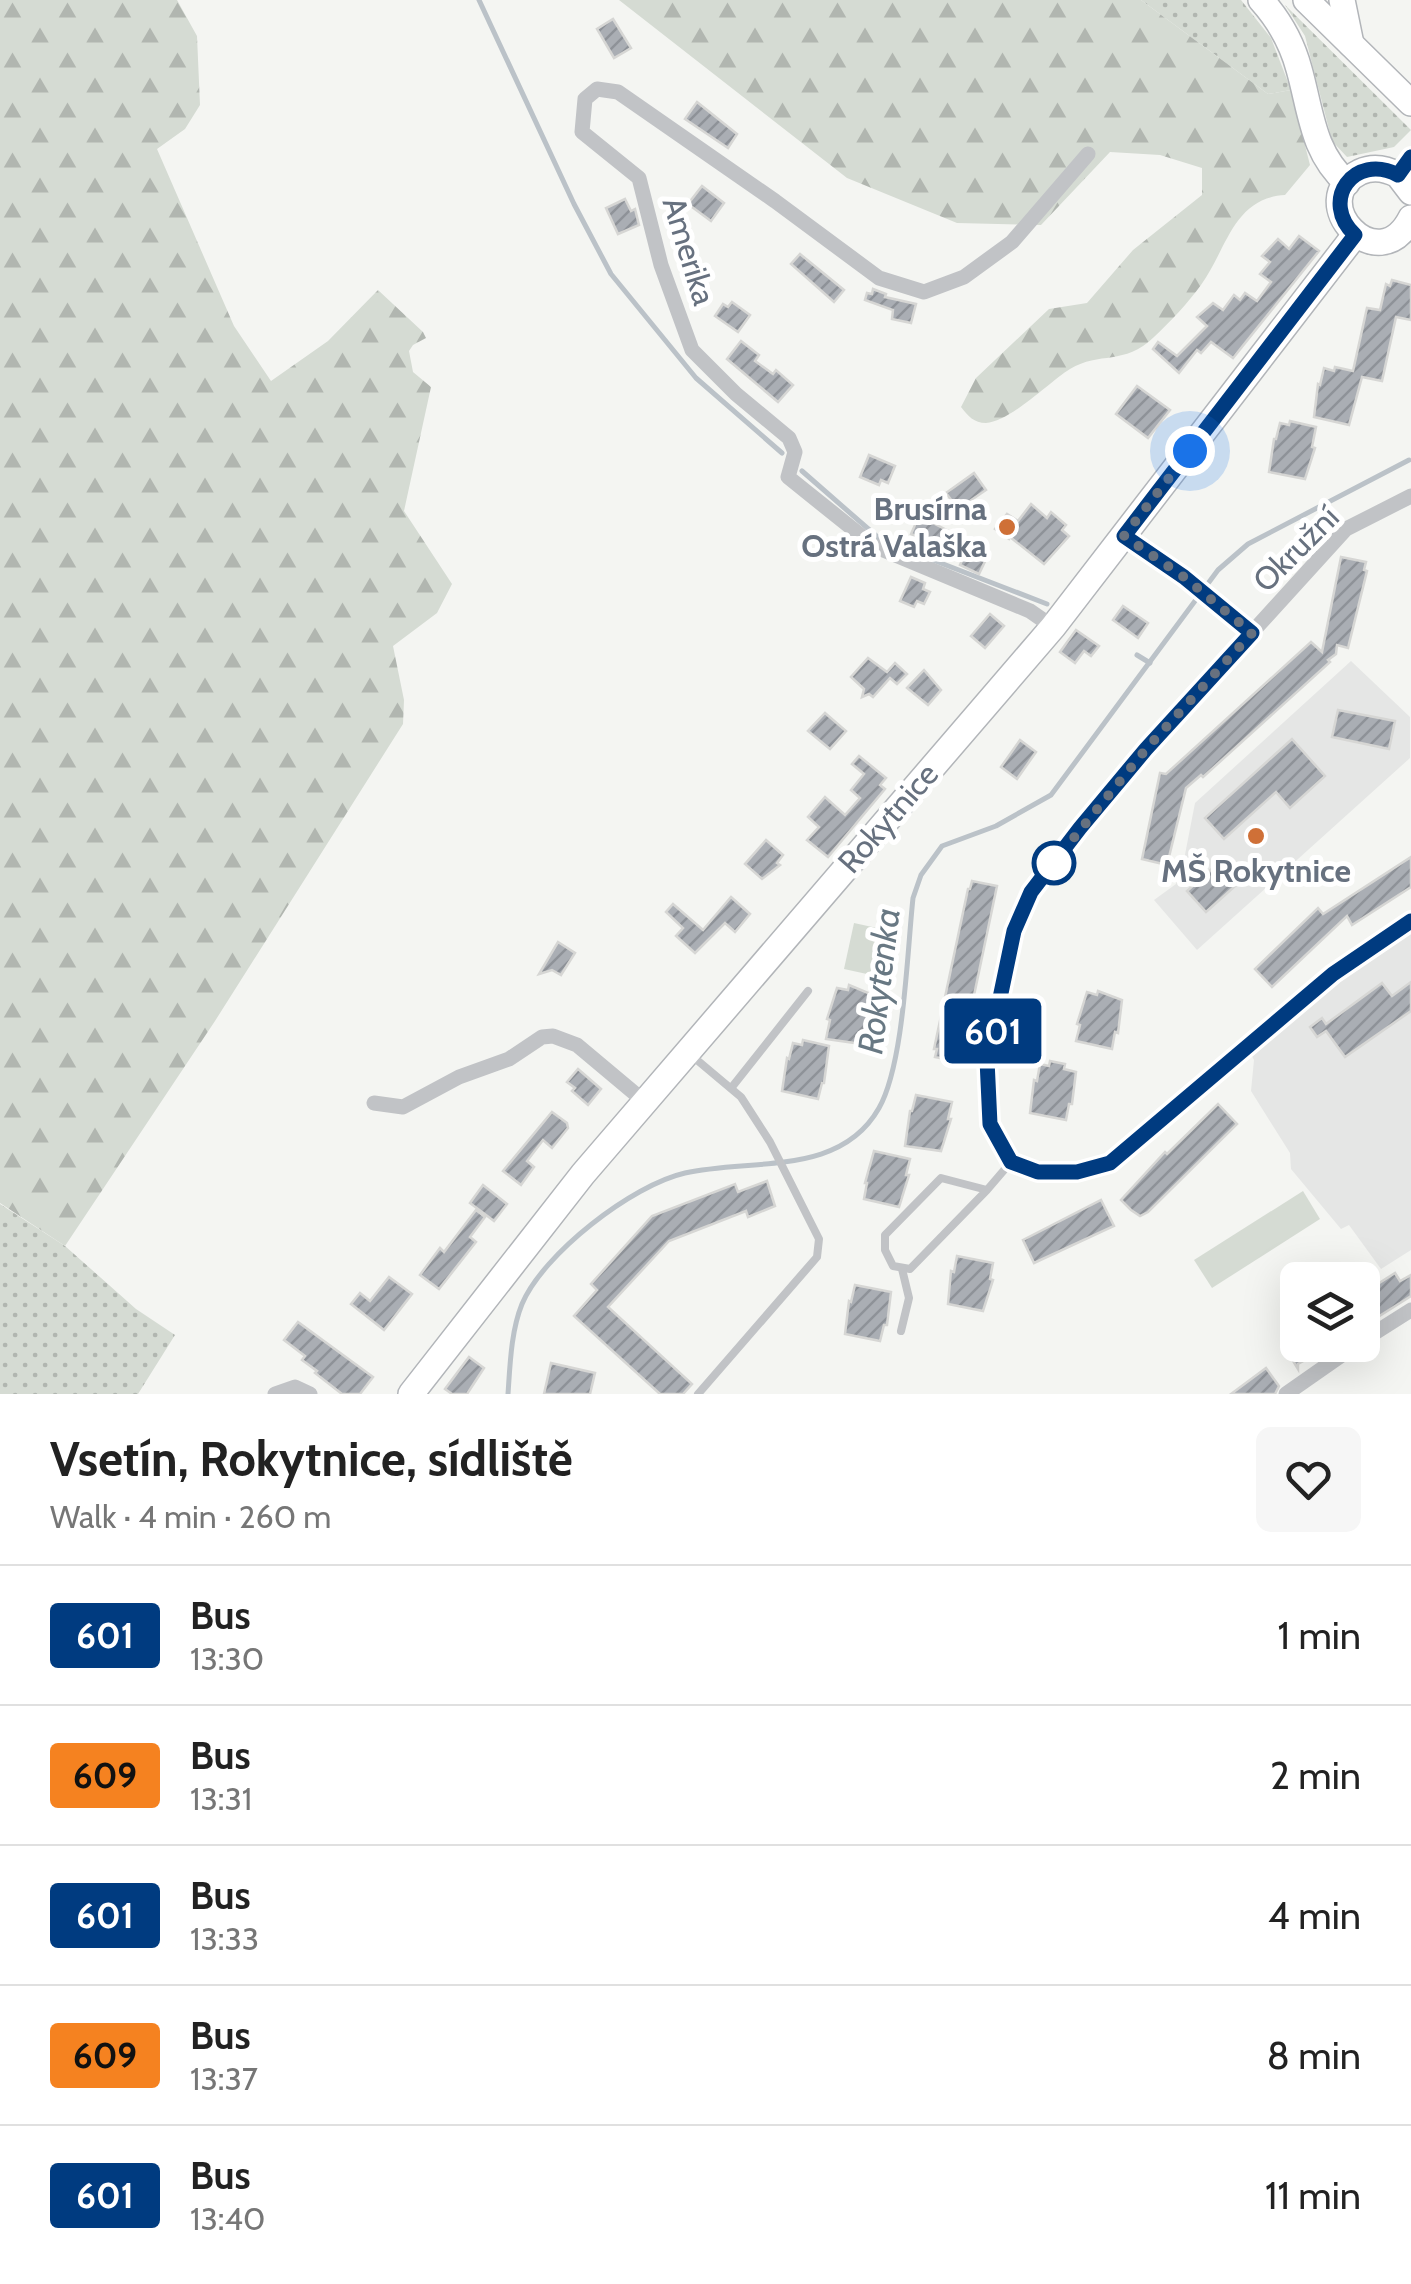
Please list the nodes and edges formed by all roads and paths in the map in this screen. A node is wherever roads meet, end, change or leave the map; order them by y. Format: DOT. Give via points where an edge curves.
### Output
graph roads {
  1 [pos="1261,0"];
  2 [pos="1306,0"];
  3 [pos="1342,0"];
  4 [pos="1351,44"];
  5 [pos="1402,94"];
  6 [pos="1088,154"];
  7 [pos="1407,175"];
  8 [pos="1347,183"];
  9 [pos="1411,219"];
  10 [pos="1355,235"];
  11 [pos="1411,496"];
  12 [pos="1124,536"];
  13 [pos="1053,627"];
  14 [pos="1252,633"];
  15 [pos="1411,921"];
  16 [pos="808,991"];
  17 [pos="687,1053"];
  18 [pos="732,1087"];
  19 [pos="645,1102"];
  20 [pos="374,1103"];
  21 [pos="1011,1162"];
  22 [pos="988,1190"];
  23 [pos="902,1269"];
  24 [pos="1411,1310"];
  25 [pos="1380,1330"];
  26 [pos="901,1331"];
  27 [pos="1332,1362"];
  28 [pos="276,1394"];
  29 [pos="310,1394"];
  30 [pos="412,1394"];
  31 [pos="698,1394"];
  32 [pos="1286,1394"];
  1 -- 8 [label="main road" via="1293,51 1319,150"];
  2 -- 4 [label="main road"];
  3 -- 4 [label="main road"];
  4 -- 5 [label="main road"];
  6 -- 13 [label="street, Amerika" via="1012,242 964,277 924,292 879,278 618,92 597,89 585,99 582,132 639,178 692,350 790,438 795,452 788,477 874,546 1030,611"];
  7 -- 8 [label="main road" via="1371,169"];
  8 -- 10 [label="main road" via="1340,210"];
  9 -- 10 [label="main road" via="1385,241"];
  10 -- 12 [label="main road, Rokytnice"];
  11 -- 14 [label="street, Okružní" via="1346,529"];
  12 -- 13 [label="main road, Rokytnice"];
  12 -- 14 [label="street"];
  13 -- 17 [label="main road, Rokytnice"];
  14 -- 21 [label="street, Okružní" via="1146,749 1031,892 1010,948 987,1060 990,1124"];
  15 -- 21 [label="street" via="1333,974 1110,1163 1038,1172"];
  16 -- 18 [label="lane"];
  17 -- 18 [label="lane"];
  17 -- 19 [label="main road, Rokytnice"];
  18 -- 31 [label="lane" via="790,1178 819,1239 817,1257"];
  19 -- 20 [label="street" via="577,1045 553,1036 403,1107"];
  19 -- 30 [label="main road, Rokytnice"];
  21 -- 22 [label="lane"];
  22 -- 23 [label="lane" via="910,1269"];
  22 -- 23 [label="lane" via="940,1178 886,1234 893,1266"];
  23 -- 26 [label="lane" via="909,1298"];
  24 -- 25 [label="street"];
  27 -- 32 [label="street"];
  28 -- 29 [label="street" via="295,1387"];
}
